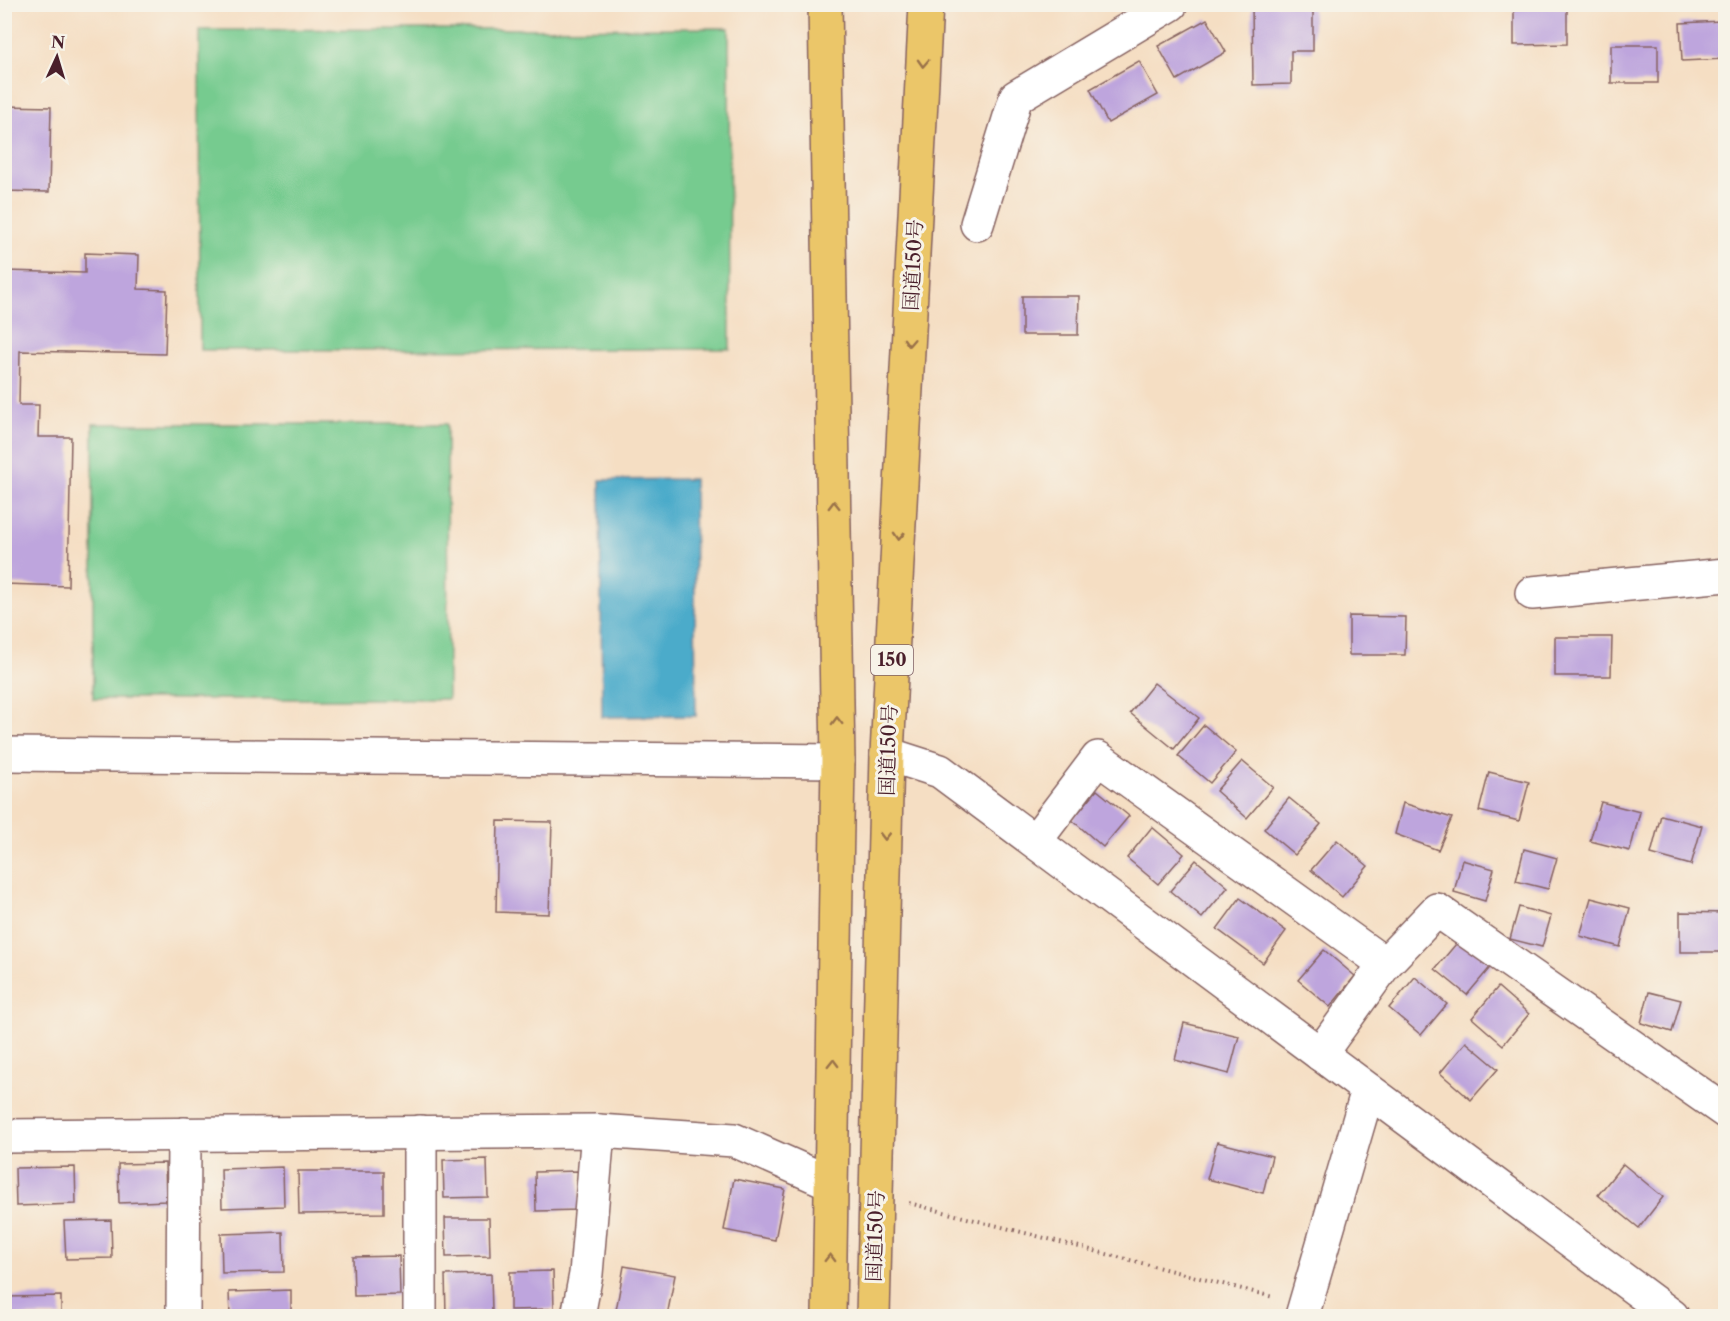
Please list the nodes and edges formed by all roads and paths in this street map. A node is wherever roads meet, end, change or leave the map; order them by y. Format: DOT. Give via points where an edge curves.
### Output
graph roads {
  1 [pos="825,4"];
  2 [pos="926,4"];
  3 [pos="1171,4"];
  4 [pos="977,224"];
  5 [pos="1725,575"];
  6 [pos="1532,593"];
  7 [pos="4,754"];
  8 [pos="887,754"];
  9 [pos="838,761"];
  10 [pos="1035,841"];
  11 [pos="1385,964"];
  12 [pos="1320,1054"];
  13 [pos="1368,1090"];
  14 [pos="1725,1112"];
  15 [pos="598,1131"];
  16 [pos="420,1132"];
  17 [pos="184,1134"];
  18 [pos="4,1136"];
  19 [pos="831,1183"];
  20 [pos="876,1194"];
  21 [pos="1303,1311"];
  22 [pos="183,1317"];
  23 [pos="420,1317"];
  24 [pos="578,1317"];
  25 [pos="828,1317"];
  26 [pos="873,1317"];
  27 [pos="1672,1317"];
  9 -- 1 [label="highway, one-way"];
  2 -- 8 [label="highway, 国道150号 / 150, one-way"];
  3 -- 4 [label="street" via="1016,97"];
  5 -- 6 [label="street"];
  7 -- 9 [label="street"];
  8 -- 10 [label="street" via="940,771"];
  8 -- 20 [label="highway, 国道150号 / 150, one-way"];
  19 -- 9 [label="highway, one-way"];
  10 -- 11 [label="street" via="1098,758"];
  10 -- 12 [label="street"];
  11 -- 12 [label="street"];
  11 -- 14 [label="street" via="1437,910"];
  12 -- 13 [label="street"];
  13 -- 21 [label="street"];
  13 -- 27 [label="street"];
  15 -- 16 [label="street"];
  15 -- 19 [label="street" via="734,1140"];
  15 -- 24 [label="street" via="586,1274"];
  16 -- 17 [label="street"];
  16 -- 23 [label="street"];
  17 -- 18 [label="street"];
  17 -- 22 [label="street"];
  25 -- 19 [label="highway, one-way"];
  20 -- 21 [label="path"];
  20 -- 26 [label="highway, 国道150号 / 150"];
}
